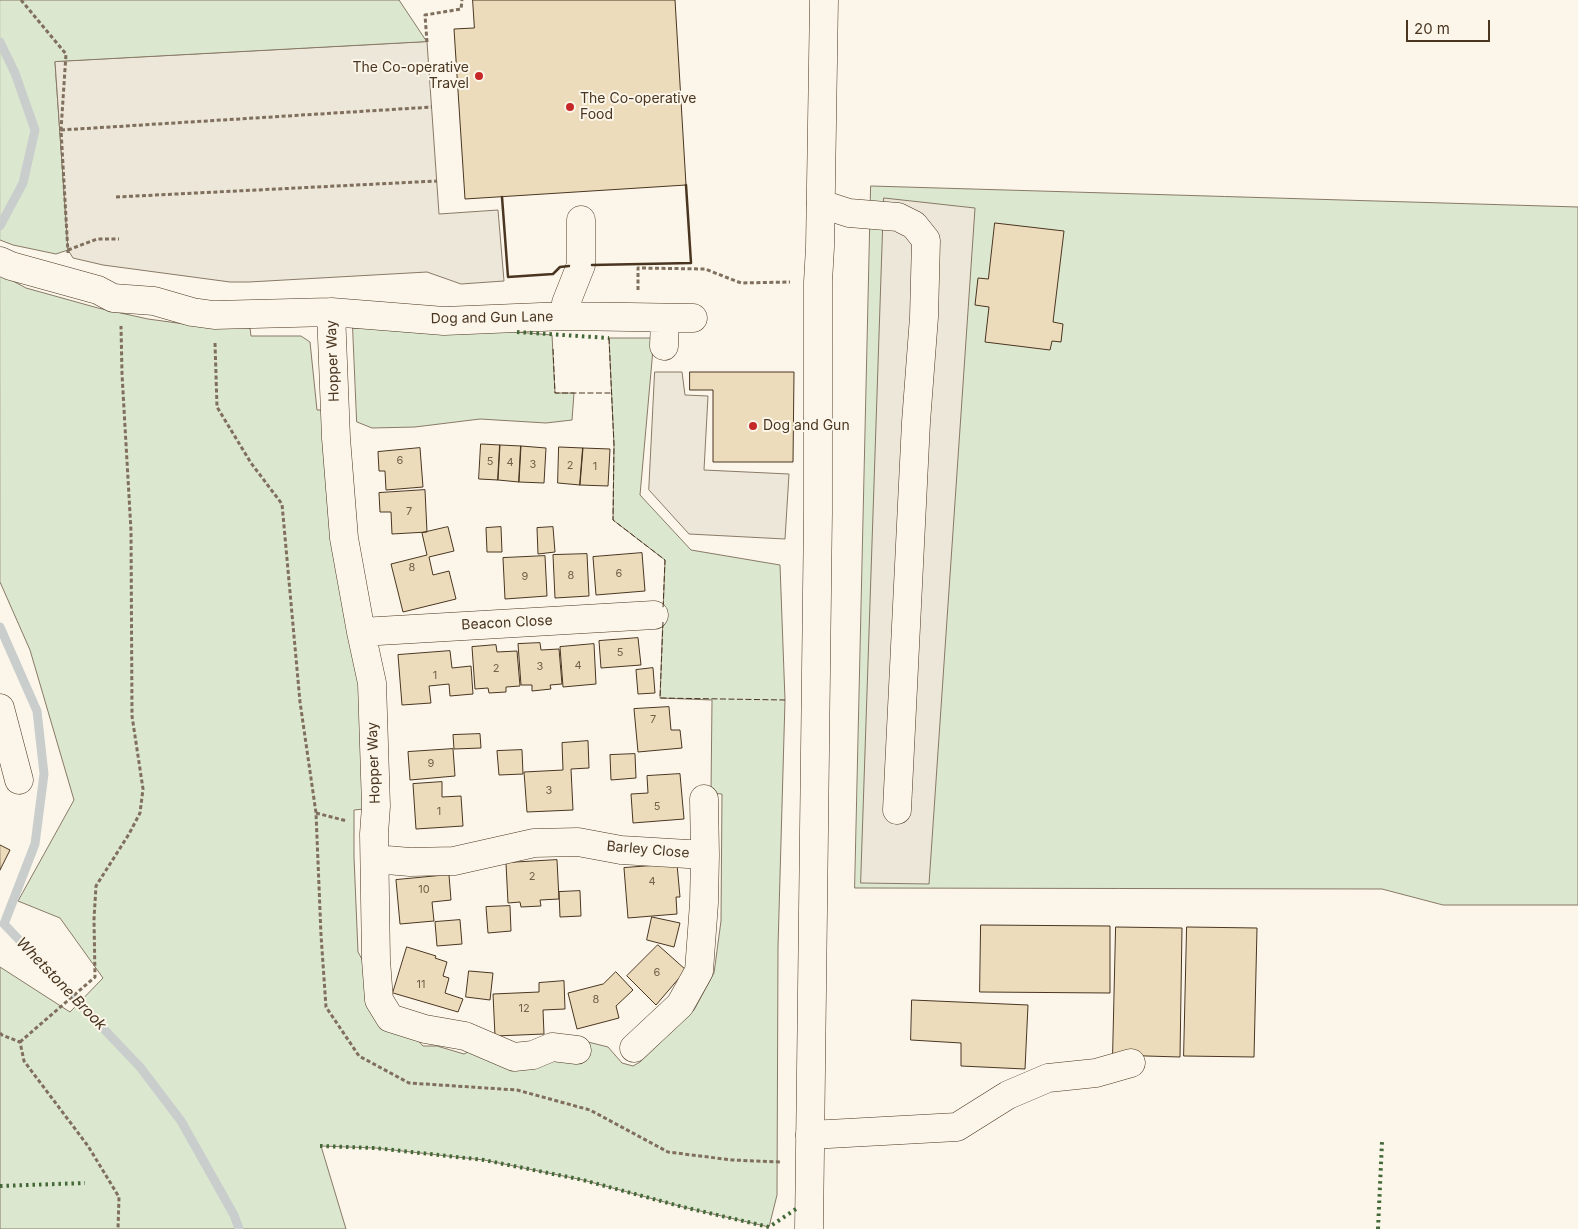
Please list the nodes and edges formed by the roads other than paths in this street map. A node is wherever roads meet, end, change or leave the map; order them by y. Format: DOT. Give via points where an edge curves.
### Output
graph roads {
  1 [pos="824,0"];
  2 [pos="821,204"];
  3 [pos="581,220"];
  4 [pos="0,261"];
  5 [pos="331,312"];
  6 [pos="565,316"];
  7 [pos="665,318"];
  8 [pos="693,318"];
  9 [pos="664,346"];
  10 [pos="654,615"];
  11 [pos="361,632"];
  12 [pos="0,708"];
  13 [pos="19,780"];
  14 [pos="704,799"];
  15 [pos="896,810"];
  16 [pos="706,855"];
  17 [pos="375,859"];
  18 [pos="634,1048"];
  19 [pos="577,1050"];
  20 [pos="1132,1064"];
  21 [pos="810,1135"];
  22 [pos="810,1229"];
  1 -- 2 [label="street"];
  2 -- 15 [label="street" via="849,213 898,217 914,225 926,240 925,308"];
  2 -- 21 [label="street"];
  3 -- 6 [label="street" via="580,265 566,303"];
  4 -- 5 [label="street, Dog and Gun Lane" via="98,290 113,298 154,301 192,312 214,315"];
  5 -- 6 [label="street, Dog and Gun Lane" via="444,321"];
  5 -- 11 [label="street, Hopper Way" via="344,538"];
  6 -- 7 [label="street, Dog and Gun Lane"];
  7 -- 8 [label="street, Dog and Gun Lane"];
  7 -- 9 [label="street"];
  10 -- 11 [label="street, Beacon Close"];
  11 -- 17 [label="street, Hopper Way" via="372,683"];
  12 -- 13 [label="street"];
  14 -- 16 [label="street"];
  16 -- 17 [label="street, Barley Close" via="621,850 578,842 534,843 454,861"];
  16 -- 18 [label="street, Barley Close" via="700,971 680,1005"];
  17 -- 19 [label="street, Hopper Way" via="378,1000 390,1018 424,1029 465,1036 514,1057 533,1055 552,1047"];
  20 -- 21 [label="street" via="1096,1073 1048,1078 1008,1095 957,1127"];
  21 -- 22 [label="street"];
}
